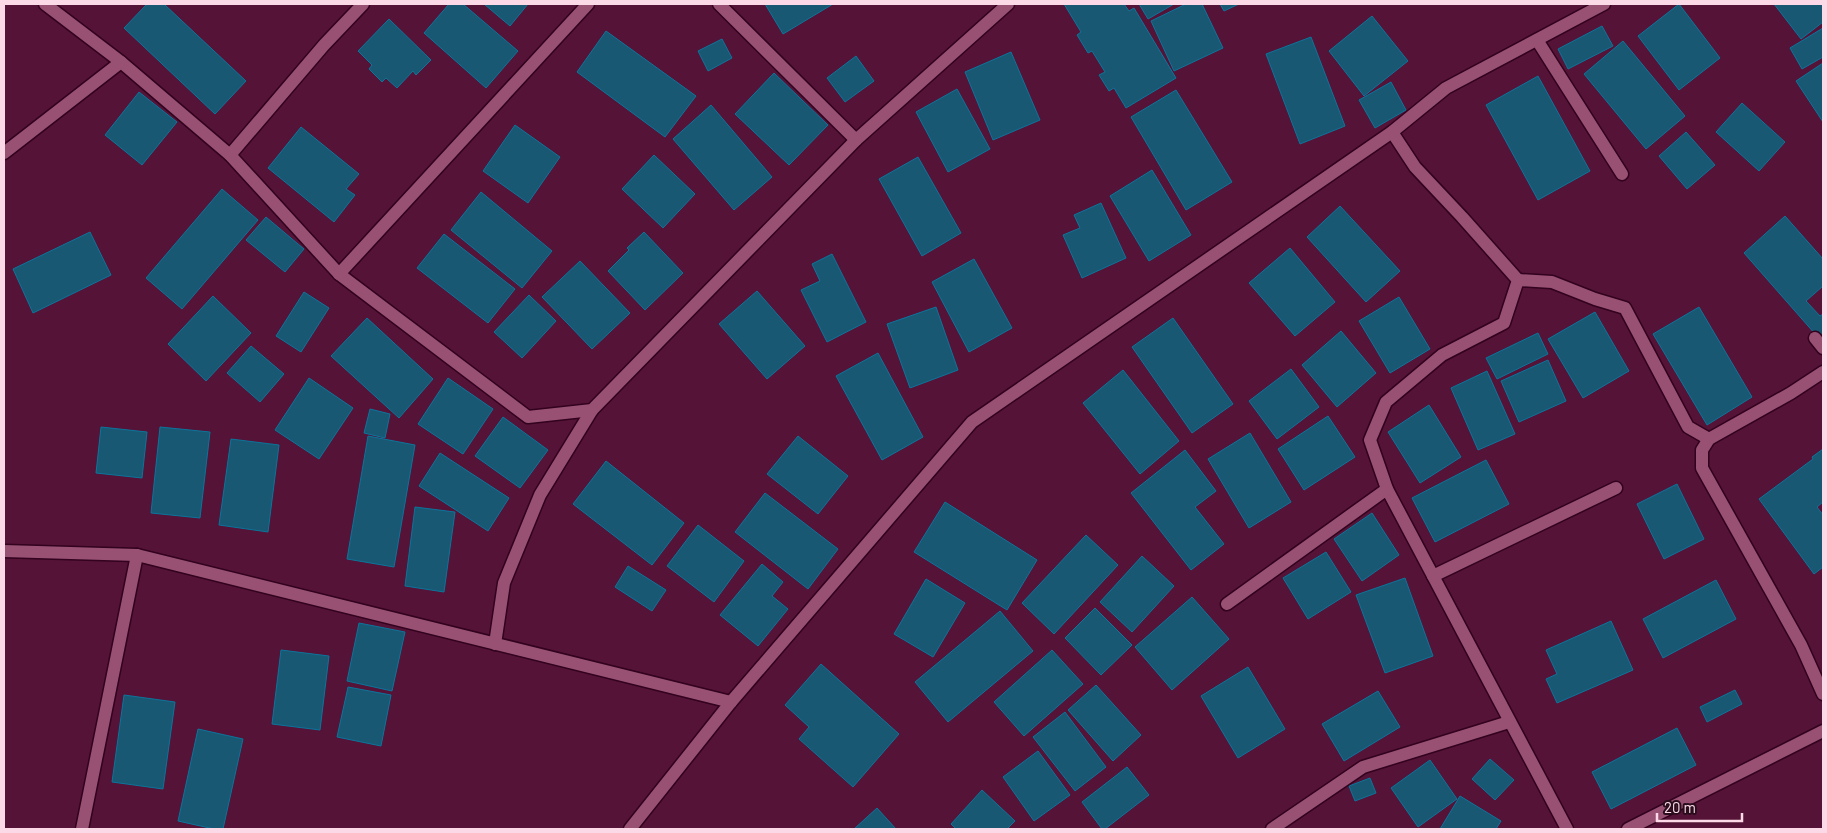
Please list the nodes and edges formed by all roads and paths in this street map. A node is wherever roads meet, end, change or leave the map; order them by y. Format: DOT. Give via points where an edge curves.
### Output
graph roads {
  1 [pos="45,4"];
  2 [pos="363,4"];
  3 [pos="588,4"];
  4 [pos="720,4"];
  5 [pos="1008,4"];
  6 [pos="1604,4"];
  7 [pos="1537,40"];
  8 [pos="122,62"];
  9 [pos="1392,132"];
  10 [pos="856,140"];
  11 [pos="4,153"];
  12 [pos="230,155"];
  13 [pos="1622,174"];
  14 [pos="339,274"];
  15 [pos="1518,280"];
  16 [pos="1823,372"];
  17 [pos="592,410"];
  18 [pos="1709,438"];
  19 [pos="1387,488"];
  20 [pos="1616,488"];
  21 [pos="4,551"];
  22 [pos="137,555"];
  23 [pos="1433,576"];
  24 [pos="1227,604"];
  25 [pos="495,644"];
  26 [pos="1823,694"];
  27 [pos="730,702"];
  28 [pos="1509,722"];
  29 [pos="1823,731"];
  30 [pos="82,829"];
  31 [pos="630,829"];
  32 [pos="1272,829"];
  33 [pos="1567,829"];
  34 [pos="1628,829"];
  1 -- 8 [label="street"];
  2 -- 12 [label="street"];
  3 -- 14 [label="street"];
  4 -- 10 [label="street"];
  5 -- 10 [label="street"];
  6 -- 7 [label="street"];
  7 -- 9 [label="street" via="1446,88"];
  7 -- 13 [label="street"];
  8 -- 11 [label="street"];
  8 -- 12 [label="street"];
  9 -- 15 [label="street" via="1415,167"];
  9 -- 27 [label="street" via="972,422"];
  10 -- 17 [label="street"];
  12 -- 14 [label="street"];
  14 -- 17 [label="street" via="528,417"];
  15 -- 18 [label="street" via="1552,282 1625,308 1688,427"];
  15 -- 19 [label="street" via="1504,324 1442,355 1386,402 1370,440"];
  16 -- 18 [label="street"];
  17 -- 25 [label="street" via="540,496 504,583"];
  18 -- 26 [label="street" via="1702,450 1702,468 1801,645"];
  19 -- 23 [label="street"];
  19 -- 24 [label="street"];
  20 -- 23 [label="street"];
  21 -- 22 [label="street"];
  22 -- 25 [label="street"];
  22 -- 30 [label="street"];
  23 -- 28 [label="street"];
  25 -- 27 [label="street"];
  27 -- 31 [label="street"];
  28 -- 32 [label="street" via="1363,767"];
  28 -- 33 [label="street"];
  29 -- 34 [label="street"];
}
